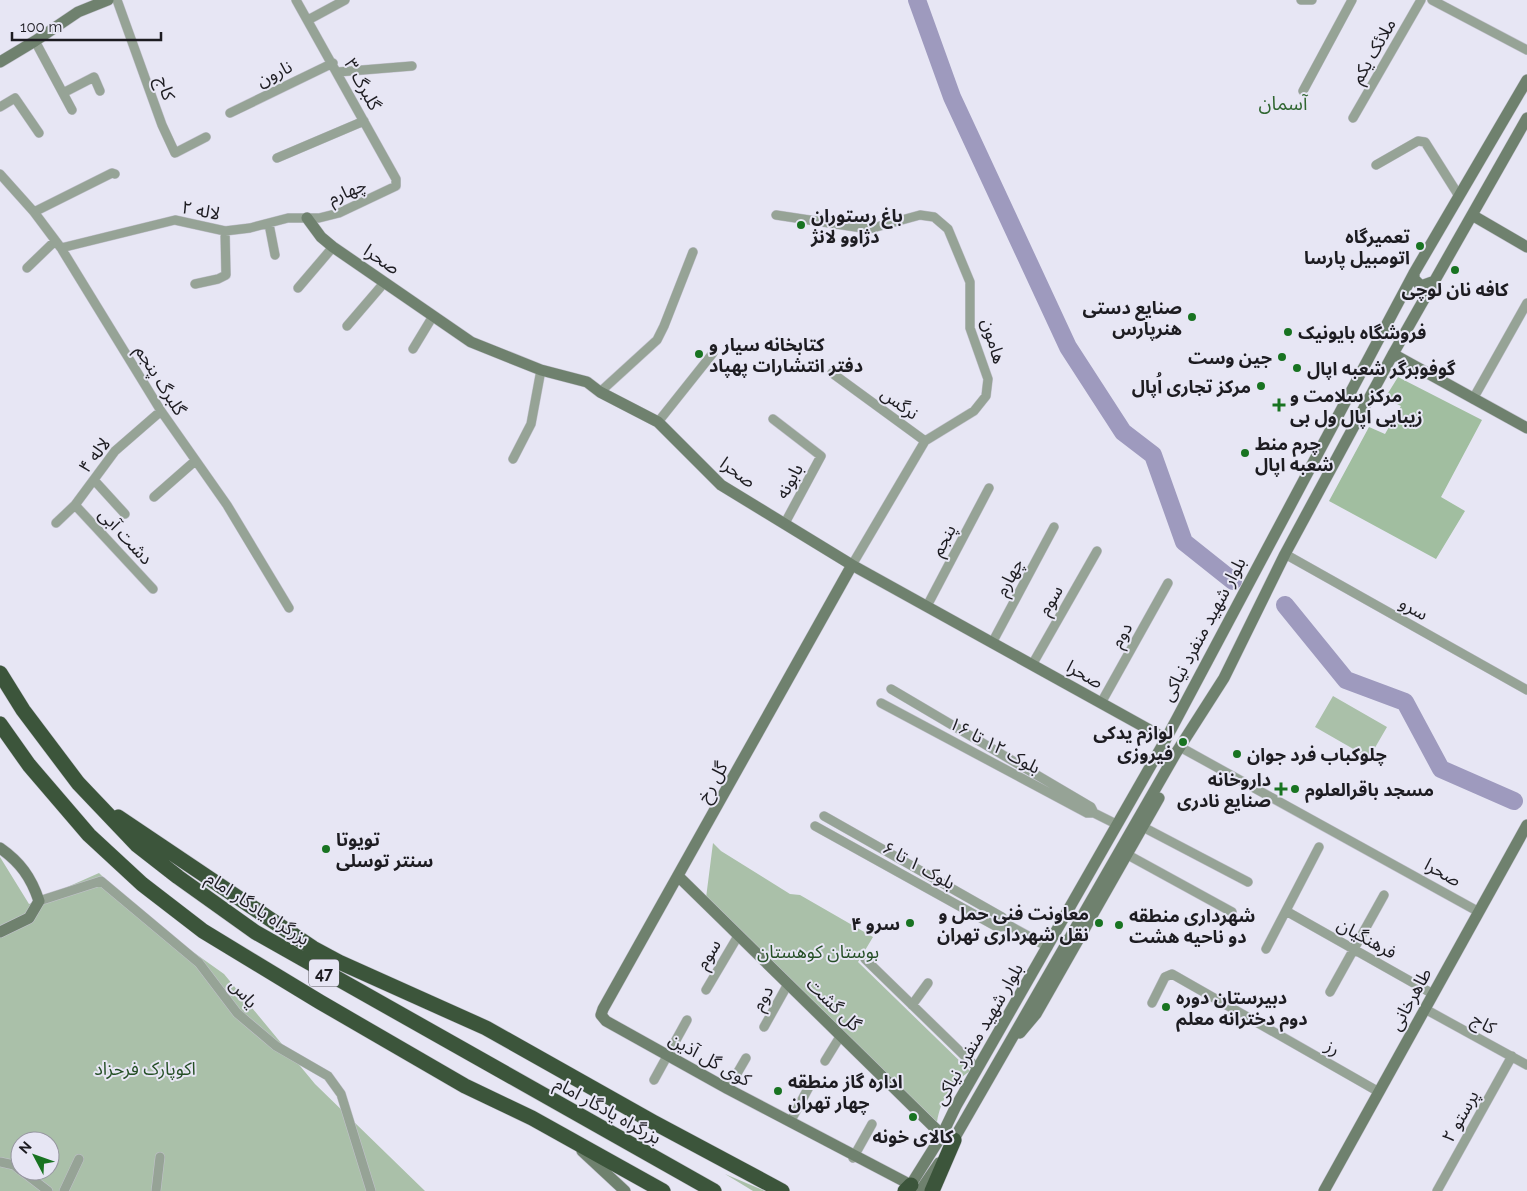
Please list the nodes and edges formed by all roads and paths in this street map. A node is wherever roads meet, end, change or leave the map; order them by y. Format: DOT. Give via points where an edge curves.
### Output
graph roads {
  1 [pos="108,0"];
  2 [pos="117,0"];
  3 [pos="296,0"];
  4 [pos="344,0"];
  5 [pos="1301,0"];
  6 [pos="1312,0"];
  7 [pos="1352,0"];
  8 [pos="1421,0"];
  9 [pos="1432,0"];
  10 [pos="308,20"];
  11 [pos="35,41"];
  12 [pos="1527,50"];
  13 [pos="0,62"];
  14 [pos="333,63"];
  15 [pos="412,66"];
  16 [pos="338,72"];
  17 [pos="1527,80"];
  18 [pos="100,91"];
  19 [pos="1303,91"];
  20 [pos="63,93"];
  21 [pos="0,107"];
  22 [pos="72,110"];
  23 [pos="230,113"];
  24 [pos="1353,118"];
  25 [pos="1527,118"];
  26 [pos="364,121"];
  27 [pos="39,133"];
  28 [pos="206,137"];
  29 [pos="277,158"];
  30 [pos="1376,165"];
  31 [pos="0,174"];
  32 [pos="115,174"];
  33 [pos="397,185"];
  34 [pos="1459,196"];
  35 [pos="34,212"];
  36 [pos="776,215"];
  37 [pos="1472,215"];
  38 [pos="307,218"];
  39 [pos="269,224"];
  40 [pos="225,231"];
  41 [pos="58,245"];
  42 [pos="1527,247"];
  43 [pos="333,248"];
  44 [pos="694,252"];
  45 [pos="275,255"];
  46 [pos="27,268"];
  47 [pos="1414,273"];
  48 [pos="1435,281"];
  49 [pos="384,282"];
  50 [pos="195,284"];
  51 [pos="298,288"];
  52 [pos="1527,303"];
  53 [pos="433,316"];
  54 [pos="347,326"];
  55 [pos="413,349"];
  56 [pos="713,353"];
  57 [pos="1393,354"];
  58 [pos="541,370"];
  59 [pos="832,373"];
  60 [pos="600,392"];
  61 [pos="1474,399"];
  62 [pos="161,411"];
  63 [pos="773,419"];
  64 [pos="658,422"];
  65 [pos="1527,428"];
  66 [pos="925,441"];
  67 [pos="513,459"];
  68 [pos="195,460"];
  69 [pos="94,480"];
  70 [pos="989,488"];
  71 [pos="154,497"];
  72 [pos="75,505"];
  73 [pos="126,514"];
  74 [pos="56,523"];
  75 [pos="785,523"];
  76 [pos="1054,527"];
  77 [pos="1097,551"];
  78 [pos="1285,554"];
  79 [pos="852,565"];
  80 [pos="1168,583"];
  81 [pos="1246,585"];
  82 [pos="153,589"];
  83 [pos="1266,594"];
  84 [pos="927,606"];
  85 [pos="289,608"];
  86 [pos="992,643"];
  87 [pos="1032,665"];
  88 [pos="0,673"];
  89 [pos="891,689"];
  90 [pos="1527,690"];
  91 [pos="881,703"];
  92 [pos="1101,703"];
  93 [pos="0,724"];
  94 [pos="1166,739"];
  95 [pos="1178,750"];
  96 [pos="96,802"];
  97 [pos="1094,812"];
  98 [pos="824,816"];
  99 [pos="1116,824"];
  100 [pos="1527,825"];
  101 [pos="815,826"];
  102 [pos="1144,827"];
  103 [pos="1319,847"];
  104 [pos="0,848"];
  105 [pos="1128,855"];
  106 [pos="679,877"];
  107 [pos="1248,882"];
  108 [pos="1384,895"];
  109 [pos="39,901"];
  110 [pos="1232,912"];
  111 [pos="1286,912"];
  112 [pos="1479,912"];
  113 [pos="1010,926"];
  114 [pos="0,932"];
  115 [pos="738,936"];
  116 [pos="1048,947"];
  117 [pos="1266,949"];
  118 [pos="1354,949"];
  119 [pos="865,959"];
  120 [pos="928,983"];
  121 [pos="788,984"];
  122 [pos="706,990"];
  123 [pos="1330,992"];
  124 [pos="1433,994"];
  125 [pos="1152,1003"];
  126 [pos="912,1005"];
  127 [pos="1425,1009"];
  128 [pos="601,1016"];
  129 [pos="687,1020"];
  130 [pos="764,1027"];
  131 [pos="841,1035"];
  132 [pos="1007,1047"];
  133 [pos="668,1055"];
  134 [pos="1512,1056"];
  135 [pos="746,1058"];
  136 [pos="825,1061"];
  137 [pos="1527,1065"];
  138 [pos="978,1068"];
  139 [pos="654,1080"];
  140 [pos="810,1085"];
  141 [pos="728,1089"];
  142 [pos="1379,1092"];
  143 [pos="790,1122"];
  144 [pos="872,1124"];
  145 [pos="564,1136"];
  146 [pos="948,1138"];
  147 [pos="160,1157"];
  148 [pos="854,1157"];
  149 [pos="79,1159"];
  150 [pos="35,1181"];
  151 [pos="911,1189"];
  152 [pos="48,1191"];
  153 [pos="64,1191"];
  154 [pos="156,1191"];
  155 [pos="371,1191"];
  156 [pos="625,1191"];
  157 [pos="663,1191"];
  158 [pos="714,1191"];
  159 [pos="782,1191"];
  160 [pos="932,1191"];
  161 [pos="1324,1191"];
  162 [pos="1437,1191"];
  1 -- 11 [label="street" via="78,12"];
  2 -- 28 [label="street, کاج" via="175,153"];
  3 -- 10 [label="street, گلبرگ ۳"];
  4 -- 10 [label="street"];
  5 -- 6 [label="street"];
  7 -- 19 [label="street"];
  8 -- 24 [label="street, ملائک یکم"];
  9 -- 12 [label="street"];
  10 -- 14 [label="street, گلبرگ ۳"];
  11 -- 13 [label="street"];
  11 -- 20 [label="street"];
  14 -- 16 [label="street, گلبرگ ۳"];
  14 -- 23 [label="street, نارون"];
  15 -- 16 [label="street"];
  16 -- 26 [label="street, گلبرگ ۳"];
  17 -- 34 [label="street, بلوار شهید منفرد نیاکی"];
  18 -- 20 [label="street" via="94,77"];
  20 -- 22 [label="street"];
  21 -- 27 [label="street" via="15,98"];
  25 -- 37 [label="street, بلوار شهید منفرد نیاکی"];
  26 -- 29 [label="street"];
  26 -- 33 [label="street, گلبرگ ۳"];
  30 -- 34 [label="street" via="1418,142 1425,142"];
  31 -- 35 [label="street, گلبرگ پنجم"];
  32 -- 35 [label="street"];
  33 -- 38 [label="street, چهارم" via="339,213"];
  34 -- 47 [label="street, بلوار شهید منفرد نیاکی"];
  35 -- 41 [label="street, گلبرگ پنجم"];
  36 -- 66 [label="street, هامون" via="869,229 920,215 934,216 948,229 970,282 970,328 988,379 986,396 974,411"];
  37 -- 42 [label="street"];
  37 -- 48 [label="street, بلوار شهید منفرد نیاکی"];
  38 -- 39 [label="street, لاله ۲" via="288,218"];
  38 -- 43 [label="street, صحرا"];
  39 -- 40 [label="street, لاله ۲"];
  39 -- 45 [label="street"];
  40 -- 41 [label="street, لاله ۲" via="175,220"];
  40 -- 50 [label="street" via="226,275 218,280"];
  41 -- 46 [label="street"];
  41 -- 62 [label="street, گلبرگ پنجم"];
  43 -- 49 [label="street, صحرا"];
  43 -- 51 [label="street"];
  44 -- 60 [label="street" via="657,340"];
  47 -- 48 [label="street" via="1414,279 1421,286"];
  47 -- 81 [label="street, بلوار شهید منفرد نیاکی"];
  48 -- 57 [label="street, بلوار شهید منفرد نیاکی"];
  49 -- 53 [label="street, صحرا"];
  49 -- 54 [label="street"];
  52 -- 61 [label="street"];
  53 -- 55 [label="street"];
  53 -- 58 [label="street, صحرا" via="472,342"];
  56 -- 64 [label="street"];
  57 -- 61 [label="street"];
  57 -- 78 [label="street, بلوار شهید منفرد نیاکی"];
  58 -- 60 [label="street, صحرا" via="587,382"];
  58 -- 67 [label="street" via="531,424"];
  59 -- 66 [label="street, نرگس"];
  60 -- 64 [label="street, صحرا"];
  61 -- 65 [label="street"];
  62 -- 68 [label="street, گلبرگ پنجم"];
  62 -- 69 [label="street, لاله ۴" via="115,451"];
  63 -- 75 [label="street, بابونه" via="821,456"];
  64 -- 75 [label="street, صحرا" via="721,485"];
  66 -- 79 [label="street, هامون"];
  68 -- 71 [label="street"];
  68 -- 85 [label="street, گلبرگ پنجم" via="227,505"];
  69 -- 72 [label="street, لاله ۴"];
  69 -- 73 [label="street"];
  70 -- 84 [label="street, پنجم"];
  72 -- 74 [label="street, لاله ۴"];
  72 -- 82 [label="street, دشت آبی"];
  75 -- 79 [label="street, صحرا"];
  76 -- 86 [label="street, چهارم"];
  77 -- 87 [label="street, سوم"];
  78 -- 83 [label="street, بلوار شهید منفرد نیاکی"];
  78 -- 90 [label="street, سرو"];
  79 -- 84 [label="street, صحرا"];
  79 -- 106 [label="street, گل رخ"];
  80 -- 92 [label="street, دوم"];
  81 -- 83 [label="street" via="1256,578 1262,579"];
  81 -- 94 [label="street, بلوار شهید منفرد نیاکی"];
  83 -- 95 [label="street, بلوار شهید منفرد نیاکی" via="1224,678"];
  84 -- 86 [label="street, صحرا"];
  86 -- 87 [label="street, صحرا"];
  87 -- 92 [label="street, صحرا"];
  88 -- 96 [label="highway, بزرگراه یادگار امام / 47" via="22,710"];
  89 -- 97 [label="street" via="1091,807"];
  91 -- 97 [label="street, بلوک ۱۲ تا ۱۶" via="1087,813"];
  92 -- 94 [label="street, صحرا"];
  93 -- 145 [label="highway, 47" via="29,765 89,835 142,884 204,931 465,1086"];
  94 -- 99 [label="street, بلوار شهید منفرد نیاکی"];
  95 -- 102 [label="street" via="1172,772"];
  95 -- 112 [label="street, صحرا"];
  95 -- 132 [label="street, بلوار شهید منفرد نیاکی"];
  96 -- 158 [label="highway, بزرگراه یادگار امام / 47" via="151,857 255,932"];
  96 -- 159 [label="highway" via="313,948 486,1028"];
  97 -- 99 [label="street"];
  98 -- 113 [label="street" via="1002,916"];
  99 -- 116 [label="street, بلوار شهید منفرد نیاکی"];
  100 -- 112 [label="street, طاهرخانی"];
  101 -- 113 [label="street, بلوک ۱ تا ۶" via="997,927"];
  102 -- 105 [label="street"];
  102 -- 107 [label="street"];
  103 -- 111 [label="street"];
  104 -- 109 [label="street" via="14,858 32,880"];
  105 -- 110 [label="street"];
  105 -- 132 [label="street" via="1036,1014"];
  106 -- 115 [label="street, گل گشت"];
  106 -- 128 [label="street, گل رخ"];
  108 -- 118 [label="street"];
  109 -- 114 [label="street" via="29,918"];
  109 -- 155 [label="street, یاس" via="101,881 199,963 243,1018 276,1046 328,1076 341,1094"];
  111 -- 117 [label="street"];
  111 -- 118 [label="street, فرهنگیان"];
  112 -- 124 [label="street, طاهرخانی"];
  113 -- 116 [label="street"];
  115 -- 121 [label="street, گل گشت"];
  115 -- 122 [label="street, سوم"];
  116 -- 138 [label="street, بلوار شهید منفرد نیاکی"];
  118 -- 123 [label="street"];
  118 -- 124 [label="street, فرهنگیان"];
  119 -- 126 [label="street"];
  120 -- 126 [label="street"];
  121 -- 130 [label="street, دوم"];
  121 -- 131 [label="street, گل گشت"];
  124 -- 127 [label="street, طاهرخانی"];
  125 -- 142 [label="street, رز" via="1165,977 1172,974"];
  126 -- 138 [label="street"];
  127 -- 134 [label="street, کاج"];
  127 -- 142 [label="street, طاهرخانی"];
  128 -- 133 [label="street, کوی گل آذین"];
  129 -- 133 [label="street"];
  131 -- 136 [label="street"];
  131 -- 146 [label="street, گل گشت"];
  132 -- 146 [label="street, بلوار شهید منفرد نیاکی"];
  133 -- 139 [label="street"];
  133 -- 141 [label="street, کوی گل آذین"];
  134 -- 137 [label="street, کاج"];
  134 -- 162 [label="street, پرستو ۲"];
  135 -- 141 [label="street"];
  138 -- 146 [label="street, بلوار شهید منفرد نیاکی" via="956,1106"];
  140 -- 143 [label="street"];
  141 -- 143 [label="street, کوی گل آذین"];
  142 -- 161 [label="street, طاهرخانی"];
  143 -- 148 [label="street, کوی گل آذین"];
  144 -- 148 [label="street"];
  145 -- 156 [label="street" via="610,1174"];
  145 -- 157 [label="highway, 47"];
  146 -- 151 [label="street, بلوار شهید منفرد نیاکی"];
  146 -- 160 [label="highway"];
  147 -- 154 [label="street"];
  148 -- 151 [label="street, کوی گل آذین"];
  149 -- 153 [label="street"];
  150 -- 152 [label="street"];
}
